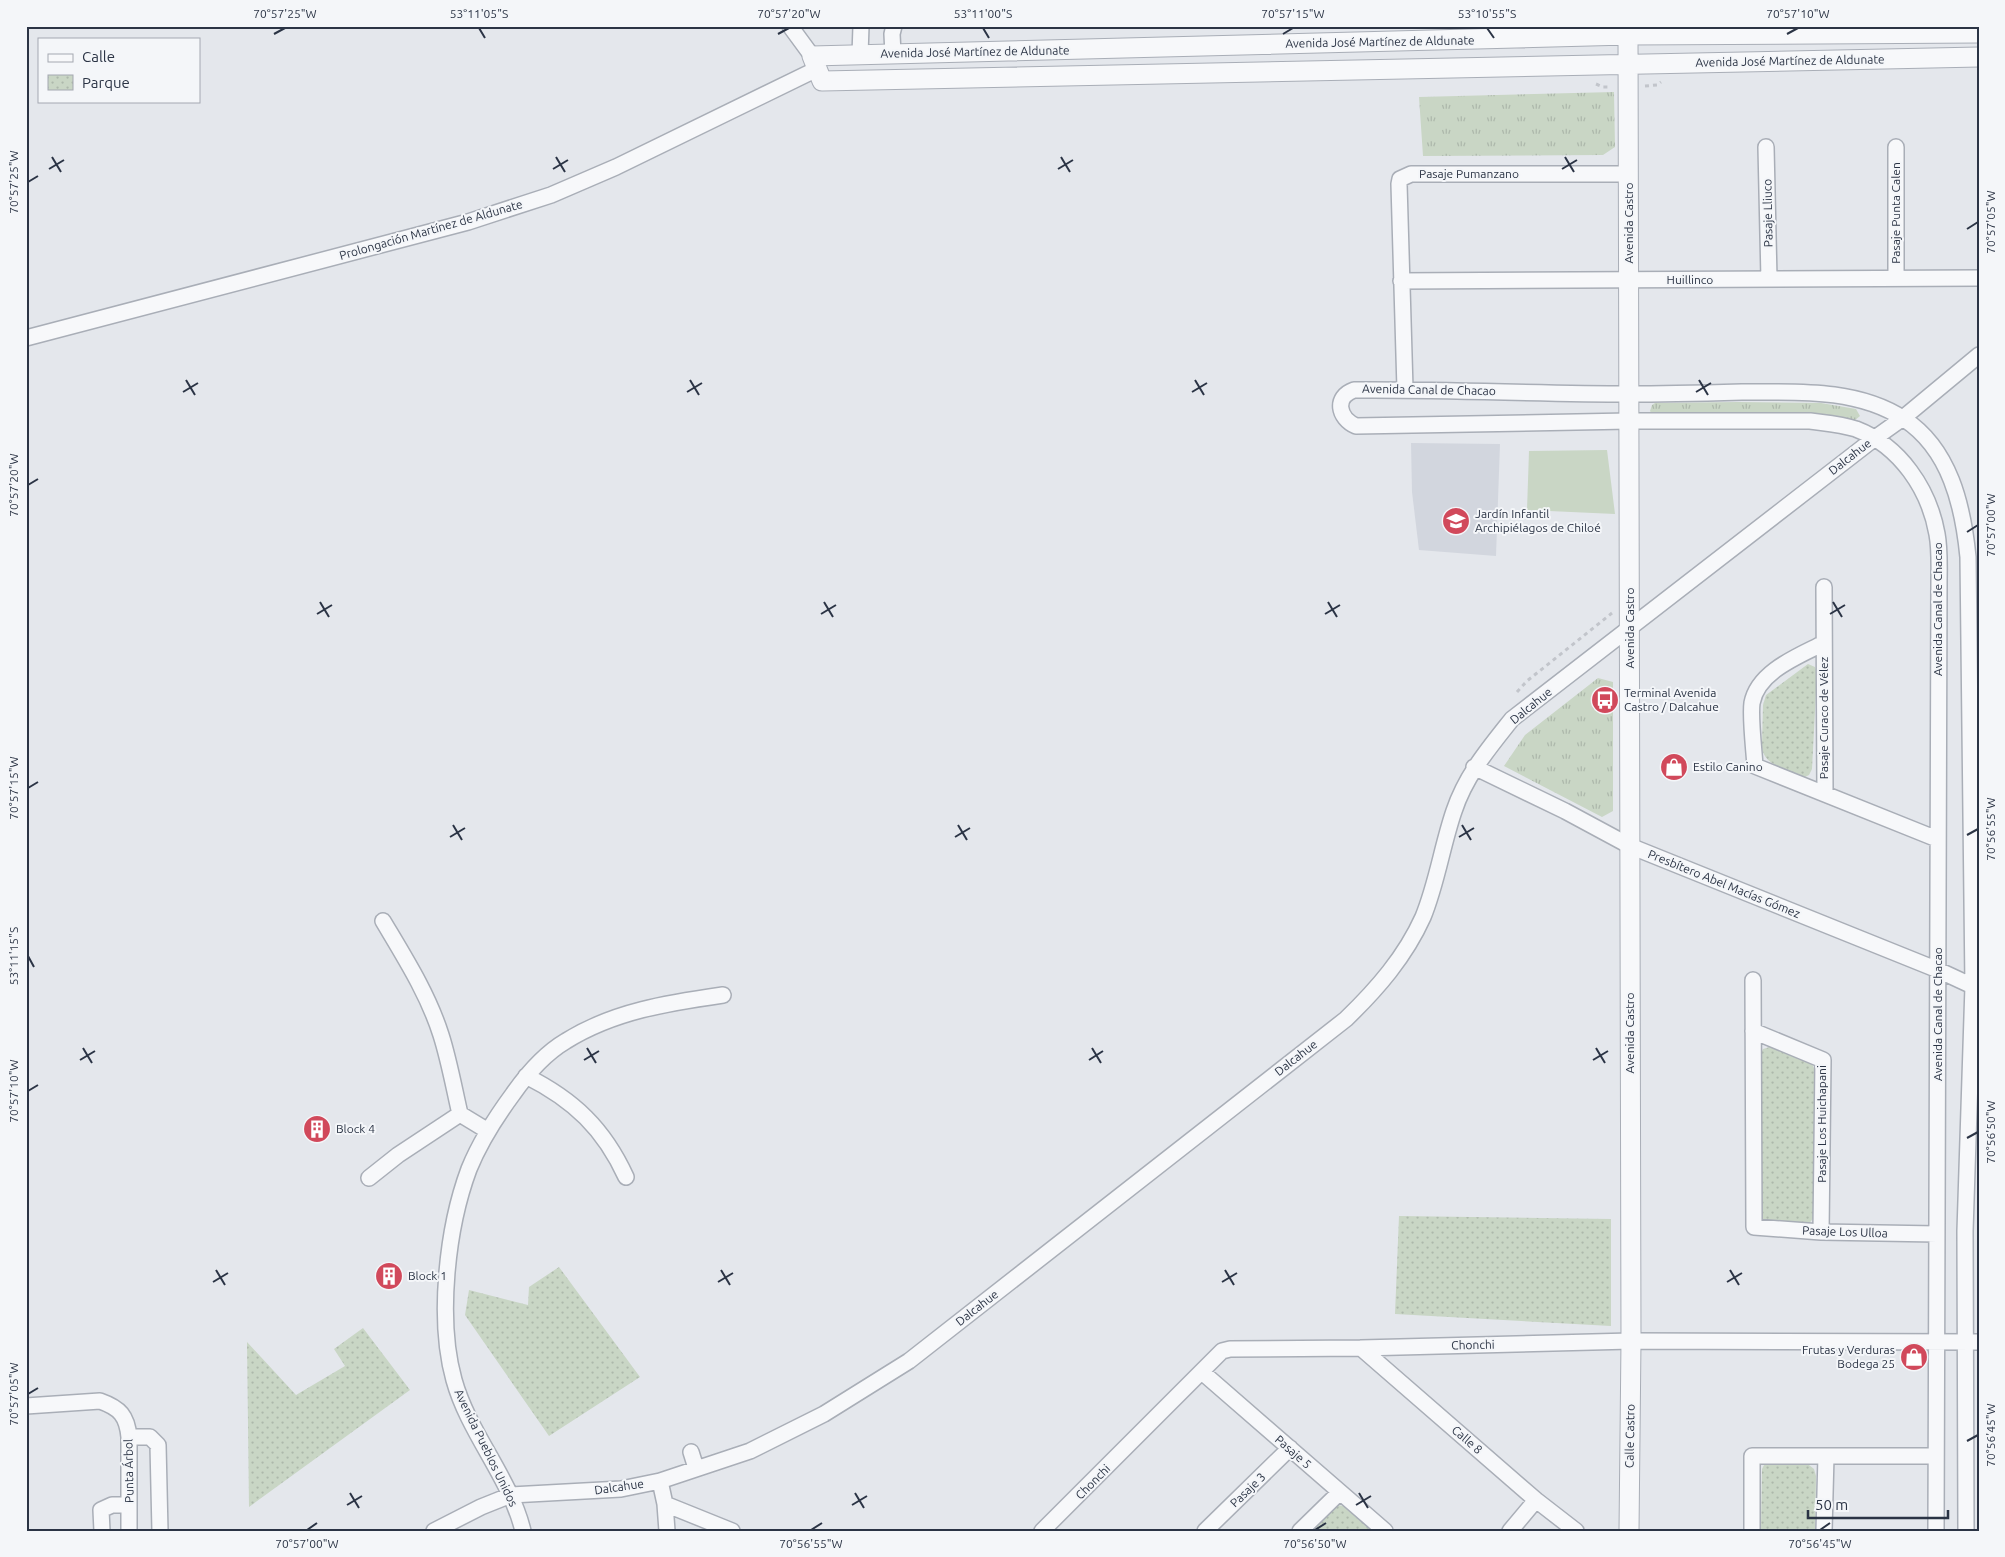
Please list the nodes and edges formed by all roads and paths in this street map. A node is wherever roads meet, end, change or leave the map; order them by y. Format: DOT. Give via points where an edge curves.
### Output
graph roads {
  1 [pos="790,26"];
  2 [pos="861,26"];
  3 [pos="894,26"];
  4 [pos="1979,33"];
  5 [pos="1628,35"];
  6 [pos="893,54"];
  7 [pos="860,55"];
  8 [pos="1979,57"];
  9 [pos="1628,65"];
  10 [pos="817,68"];
  11 [pos="1766,147"];
  12 [pos="1896,147"];
  13 [pos="1628,174"];
  14 [pos="1896,278"];
  15 [pos="1979,278"];
  16 [pos="1769,279"];
  17 [pos="1628,280"];
  18 [pos="1401,281"];
  19 [pos="26,338"];
  20 [pos="1979,355"];
  21 [pos="1405,389"];
  22 [pos="1629,394"];
  23 [pos="1903,418"];
  24 [pos="1629,421"];
  25 [pos="1875,438"];
  26 [pos="1824,587"];
  27 [pos="1629,599"];
  28 [pos="1630,629"];
  29 [pos="1824,643"];
  30 [pos="1514,695"];
  31 [pos="1474,767"];
  32 [pos="1825,793"];
  33 [pos="1937,839"];
  34 [pos="1630,846"];
  35 [pos="383,921"];
  36 [pos="1938,970"];
  37 [pos="1753,980"];
  38 [pos="1976,987"];
  39 [pos="724,995"];
  40 [pos="1754,1032"];
  41 [pos="526,1076"];
  42 [pos="460,1114"];
  43 [pos="488,1131"];
  44 [pos="369,1178"];
  45 [pos="626,1178"];
  46 [pos="1972,1231"];
  47 [pos="1821,1232"];
  48 [pos="1937,1234"];
  49 [pos="1631,1341"];
  50 [pos="1937,1342"];
  51 [pos="1972,1342"];
  52 [pos="1361,1348"];
  53 [pos="1202,1372"];
  54 [pos="26,1406"];
  55 [pos="128,1437"];
  56 [pos="1290,1448"];
  57 [pos="691,1452"];
  58 [pos="1826,1456"];
  59 [pos="1936,1456"];
  60 [pos="1973,1457"];
  61 [pos="696,1468"];
  62 [pos="660,1481"];
  63 [pos="1340,1492"];
  64 [pos="511,1495"];
  65 [pos="1536,1500"];
  66 [pos="665,1504"];
  67 [pos="129,1505"];
  68 [pos="102,1531"];
  69 [pos="130,1531"];
  70 [pos="160,1531"];
  71 [pos="434,1531"];
  72 [pos="523,1531"];
  73 [pos="667,1531"];
  74 [pos="732,1531"];
  75 [pos="1042,1531"];
  76 [pos="1205,1531"];
  77 [pos="1300,1531"];
  78 [pos="1385,1531"];
  79 [pos="1510,1531"];
  80 [pos="1576,1531"];
  81 [pos="1629,1531"];
  82 [pos="1752,1531"];
  83 [pos="1824,1531"];
  84 [pos="1936,1531"];
  85 [pos="1966,1531"];
  1 -- 10 [label="street"];
  2 -- 7 [label="street"];
  3 -- 6 [label="street"];
  4 -- 5 [label="street, Avenida José Martínez de Aldunate"];
  5 -- 6 [label="street, Avenida José Martínez de Aldunate"];
  5 -- 9 [label="street, Avenida Castro"];
  6 -- 7 [label="street, Avenida José Martínez de Aldunate"];
  7 -- 10 [label="street, Avenida José Martínez de Aldunate"];
  8 -- 9 [label="street, Avenida José Martínez de Aldunate"];
  9 -- 10 [label="street, Avenida José Martínez de Aldunate"];
  9 -- 13 [label="street, Avenida Castro"];
  10 -- 19 [label="street, Prolongación Martínez de Aldunate" via="616,167 551,195 468,222"];
  11 -- 16 [label="street, Pasaje Lliuco"];
  12 -- 14 [label="street, Pasaje Punta Calen"];
  13 -- 17 [label="street, Avenida Castro"];
  13 -- 18 [label="street, Pasaje Pumanzano" via="1405,176 1399,184"];
  14 -- 15 [label="street, Huillinco"];
  14 -- 16 [label="street, Huillinco"];
  16 -- 17 [label="street, Huillinco"];
  17 -- 18 [label="street, Huillinco"];
  17 -- 22 [label="street, Avenida Castro"];
  18 -- 21 [label="street, Pasaje Pumanzano"];
  20 -- 23 [label="street, Dalcahue"];
  21 -- 22 [label="street, Avenida Canal de Chacao"];
  21 -- 24 [label="street, Avenida Canal de Chacao" via="1346,392 1342,398 1342,414 1356,426"];
  22 -- 23 [label="street, Avenida Canal de Chacao" via="1812,392 1873,404"];
  22 -- 24 [label="street, Avenida Castro"];
  23 -- 25 [label="street, Dalcahue"];
  23 -- 38 [label="street, Avenida Canal de Chacao" via="1922,434 1939,456 1951,478 1965,525"];
  24 -- 25 [label="street, Avenida Canal de Chacao" via="1810,421 1855,429"];
  24 -- 27 [label="street, Avenida Castro"];
  25 -- 28 [label="street, Dalcahue"];
  25 -- 33 [label="street, Avenida Canal de Chacao" via="1897,456 1917,480 1932,510 1937,536"];
  26 -- 29 [label="street, Pasaje Curaco de Vélez"];
  27 -- 28 [label="street, Avenida Castro"];
  27 -- 30 [label="path"];
  28 -- 31 [label="street, Dalcahue" via="1512,719"];
  28 -- 34 [label="street, Avenida Castro"];
  29 -- 32 [label="street, Pasaje Curaco de Vélez"];
  29 -- 32 [label="street, Pasaje Curaco de Vélez" via="1771,674 1762,683 1752,704 1755,766"];
  31 -- 34 [label="street, Presbítero Abel Macías Gómez"];
  31 -- 61 [label="street, Dalcahue" via="1454,810 1423,916 1396,964 1376,990 1346,1019 909,1360 824,1414 750,1451"];
  32 -- 33 [label="street, Pasaje Curaco de Vélez"];
  33 -- 36 [label="street, Avenida Canal de Chacao"];
  34 -- 36 [label="street, Presbítero Abel Macías Gómez"];
  34 -- 49 [label="street, Avenida Castro"];
  35 -- 42 [label="street" via="427,999 441,1035"];
  36 -- 38 [label="street, Presbítero Abel Macías Gómez"];
  36 -- 48 [label="street, Avenida Canal de Chacao"];
  37 -- 40 [label="street"];
  38 -- 46 [label="street, Avenida Canal de Chacao"];
  39 -- 41 [label="street, Avenida Pueblos Unidos" via="640,1010 604,1022 551,1051"];
  40 -- 47 [label="street, Pasaje Los Huichapani" via="1823,1060"];
  40 -- 47 [label="street, Pasaje Los Ulloa" via="1754,1227"];
  41 -- 43 [label="street, Avenida Pueblos Unidos"];
  41 -- 45 [label="street" via="551,1088 580,1111 605,1139"];
  42 -- 43 [label="street"];
  42 -- 44 [label="street"];
  43 -- 64 [label="street, Avenida Pueblos Unidos" via="470,1168 457,1211 449,1258 446,1326 454,1380 463,1405"];
  46 -- 51 [label="street, Avenida Canal de Chacao"];
  47 -- 48 [label="street, Pasaje Los Ulloa"];
  48 -- 50 [label="street, Avenida Canal de Chacao"];
  49 -- 50 [label="street, Chonchi"];
  49 -- 52 [label="street, Chonchi"];
  49 -- 81 [label="street, Calle Castro"];
  50 -- 51 [label="street, Chonchi"];
  50 -- 59 [label="street, Avenida Canal de Chacao"];
  51 -- 60 [label="street, Avenida Canal de Chacao"];
  52 -- 53 [label="street, Chonchi" via="1230,1349 1216,1357"];
  52 -- 65 [label="street, Calle 8"];
  53 -- 56 [label="street, Pasaje 5"];
  53 -- 75 [label="street, Chonchi"];
  54 -- 55 [label="street, Punta Árbol" via="100,1401 122,1413 128,1422"];
  55 -- 67 [label="street, Punta Árbol"];
  55 -- 70 [label="street" via="150,1437 158,1445"];
  56 -- 63 [label="street, Pasaje 5"];
  56 -- 76 [label="street, Pasaje 3"];
  57 -- 61 [label="street"];
  58 -- 59 [label="street"];
  58 -- 82 [label="street" via="1752,1456"];
  58 -- 83 [label="street"];
  59 -- 84 [label="street, Avenida Canal de Chacao"];
  60 -- 85 [label="street, Avenida Canal de Chacao"];
  61 -- 62 [label="street, Dalcahue"];
  62 -- 64 [label="street, Dalcahue" via="620,1489"];
  62 -- 66 [label="street"];
  63 -- 77 [label="street"];
  63 -- 78 [label="street, Pasaje 5"];
  64 -- 71 [label="street, Dalcahue"];
  64 -- 72 [label="street, Avenida Pueblos Unidos"];
  65 -- 79 [label="street"];
  65 -- 80 [label="street, Calle 8"];
  66 -- 73 [label="street"];
  66 -- 74 [label="street"];
  67 -- 68 [label="street" via="112,1505 101,1510"];
  67 -- 69 [label="street, Punta Árbol"];
}
